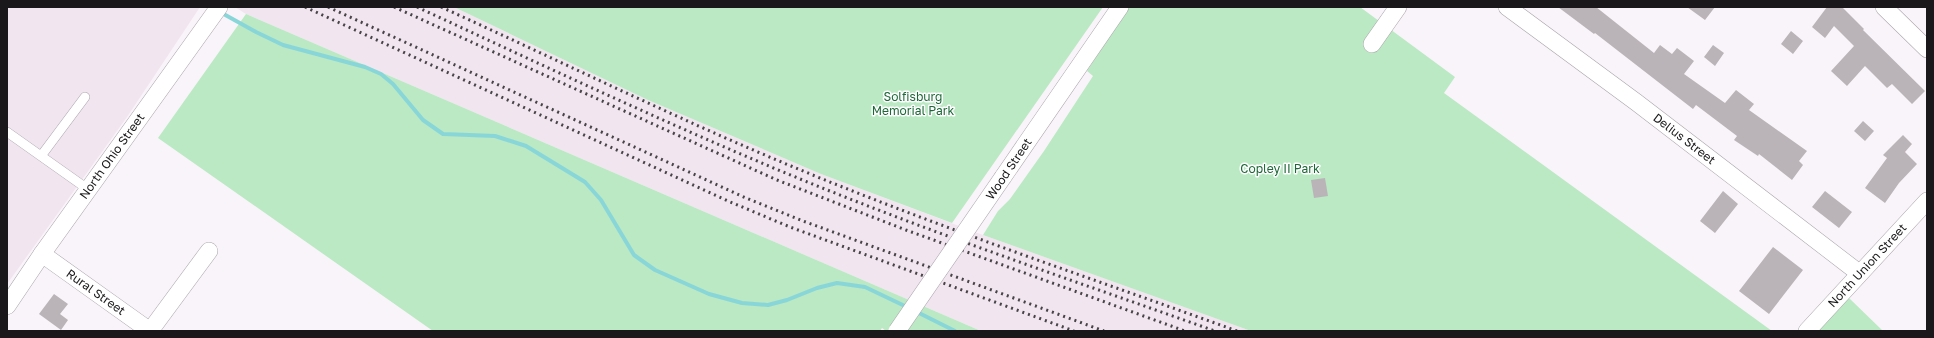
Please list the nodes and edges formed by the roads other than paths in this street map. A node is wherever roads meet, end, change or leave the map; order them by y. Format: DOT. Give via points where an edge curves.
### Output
graph roads {
  1 [pos="219,7"];
  2 [pos="1120,7"];
  3 [pos="1398,7"];
  4 [pos="1507,7"];
  5 [pos="1884,7"];
  6 [pos="1372,44"];
  7 [pos="1927,49"];
  8 [pos="84,97"];
  9 [pos="7,132"];
  10 [pos="41,156"];
  11 [pos="88,190"];
  12 [pos="1927,201"];
  13 [pos="209,251"];
  14 [pos="42,254"];
  15 [pos="1860,273"];
  16 [pos="7,306"];
  17 [pos="150,331"];
  18 [pos="897,331"];
  19 [pos="1807,331"];
  1 -- 11 [label="street, North Ohio Street"];
  2 -- 18 [label="street, Wood Street, bridge"];
  3 -- 6 [label="street"];
  4 -- 15 [label="street, Delius Street"];
  5 -- 7 [label="street"];
  8 -- 10 [label="lane"];
  9 -- 10 [label="lane"];
  10 -- 11 [label="lane"];
  11 -- 14 [label="street, North Ohio Street"];
  12 -- 15 [label="street, North Union Street"];
  13 -- 17 [label="street"];
  14 -- 16 [label="street, North Ohio Street"];
  14 -- 17 [label="street, Rural Street"];
  15 -- 19 [label="street, North Union Street"];
}
